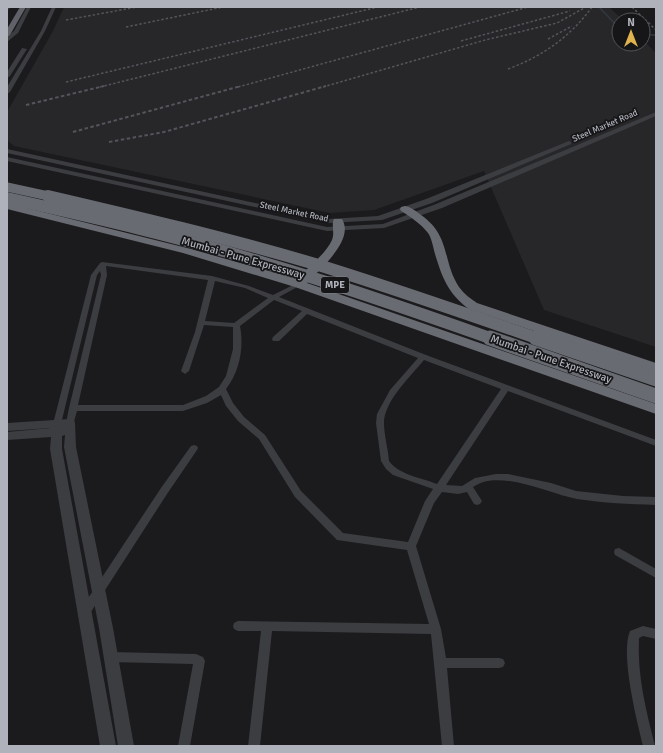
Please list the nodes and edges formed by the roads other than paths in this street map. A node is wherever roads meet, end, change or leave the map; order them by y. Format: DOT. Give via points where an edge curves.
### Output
graph roads {
  1 [pos="9,7"];
  2 [pos="16,7"];
  3 [pos="23,7"];
  4 [pos="29,7"];
  5 [pos="48,7"];
  6 [pos="54,7"];
  7 [pos="7,10"];
  8 [pos="7,22"];
  9 [pos="38,26"];
  10 [pos="36,32"];
  11 [pos="7,35"];
  12 [pos="32,38"];
  13 [pos="7,40"];
  14 [pos="28,43"];
  15 [pos="7,76"];
  16 [pos="7,92"];
  17 [pos="656,107"];
  18 [pos="656,114"];
  19 [pos="7,151"];
  20 [pos="7,159"];
  21 [pos="7,187"];
  22 [pos="7,198"];
  23 [pos="7,206"];
  24 [pos="410,212"];
  25 [pos="339,224"];
  26 [pos="102,264"];
  27 [pos="212,278"];
  28 [pos="299,284"];
  29 [pos="273,298"];
  30 [pos="306,311"];
  31 [pos="202,323"];
  32 [pos="236,325"];
  33 [pos="276,339"];
  34 [pos="423,358"];
  35 [pos="656,368"];
  36 [pos="185,371"];
  37 [pos="656,379"];
  38 [pos="506,388"];
  39 [pos="222,389"];
  40 [pos="656,396"];
  41 [pos="73,408"];
  42 [pos="656,409"];
  43 [pos="7,427"];
  44 [pos="63,427"];
  45 [pos="7,436"];
  46 [pos="656,443"];
  47 [pos="194,448"];
  48 [pos="468,486"];
  49 [pos="440,488"];
  50 [pos="477,501"];
  51 [pos="656,501"];
  52 [pos="411,546"];
  53 [pos="619,552"];
  54 [pos="656,574"];
  55 [pos="99,591"];
  56 [pos="85,612"];
  57 [pos="238,626"];
  58 [pos="267,626"];
  59 [pos="436,629"];
  60 [pos="656,634"];
  61 [pos="112,657"];
  62 [pos="440,663"];
  63 [pos="499,663"];
  64 [pos="108,746"];
  65 [pos="126,746"];
  66 [pos="184,746"];
  67 [pos="254,746"];
  68 [pos="448,746"];
  69 [pos="649,746"];
  1 -- 7 [label="street"];
  2 -- 8 [label="highway"];
  3 -- 11 [label="highway"];
  4 -- 13 [label="street" via="16,32"];
  5 -- 9 [label="street"];
  6 -- 16 [label="street"];
  10 -- 12 [label="street"];
  14 -- 15 [label="street"];
  17 -- 24 [label="street, Steel Market Road" via="430,201"];
  18 -- 24 [label="street, Steel Market Road" via="439,206"];
  19 -- 25 [label="street, Steel Market Road"];
  20 -- 25 [label="street, Steel Market Road" via="327,229"];
  21 -- 37 [label="highway, Mumbai - Pune Expressway / MPE, bridge" via="207,234 316,265"];
  22 -- 40 [label="highway, Mumbai - Pune Expressway / MPE, bridge" via="196,244 306,276"];
  23 -- 28 [label="highway" via="187,251"];
  24 -- 25 [label="street, Steel Market Road"];
  24 -- 35 [label="highway" via="427,226 437,239 450,282 457,295 473,306"];
  25 -- 28 [label="highway" via="339,236 335,244"];
  26 -- 27 [label="street"];
  26 -- 41 [label="street" via="104,275"];
  26 -- 44 [label="street" via="94,274"];
  27 -- 29 [label="street" via="247,287"];
  27 -- 31 [label="street"];
  28 -- 29 [label="street"];
  28 -- 42 [label="highway"];
  29 -- 30 [label="street"];
  29 -- 32 [label="street"];
  30 -- 33 [label="street"];
  30 -- 34 [label="street"];
  31 -- 32 [label="street"];
  31 -- 36 [label="street"];
  32 -- 39 [label="street" via="239,344 230,376"];
  34 -- 38 [label="street"];
  34 -- 49 [label="street" via="389,399 381,414 380,424 385,461 389,467 396,473"];
  38 -- 46 [label="street"];
  38 -- 49 [label="street"];
  39 -- 41 [label="street" via="194,405 183,408"];
  39 -- 52 [label="street" via="230,404 262,437 298,494 340,537"];
  41 -- 44 [label="street"];
  43 -- 44 [label="street"];
  44 -- 45 [label="street"];
  44 -- 55 [label="street" via="70,447"];
  44 -- 56 [label="street" via="56,448"];
  47 -- 55 [label="street"];
  48 -- 49 [label="street" via="458,490"];
  48 -- 50 [label="street"];
  48 -- 51 [label="street" via="475,481 508,477 576,495"];
  49 -- 52 [label="street" via="430,501"];
  52 -- 59 [label="street"];
  53 -- 54 [label="street"];
  55 -- 56 [label="street"];
  55 -- 61 [label="street"];
  56 -- 64 [label="street"];
  57 -- 58 [label="street"];
  58 -- 59 [label="street"];
  58 -- 67 [label="street"];
  59 -- 62 [label="street"];
  60 -- 69 [label="street" via="643,631 634,635 632,651 634,682"];
  61 -- 65 [label="street"];
  61 -- 66 [label="street" via="199,661"];
  62 -- 63 [label="street"];
  62 -- 68 [label="street"];
}
